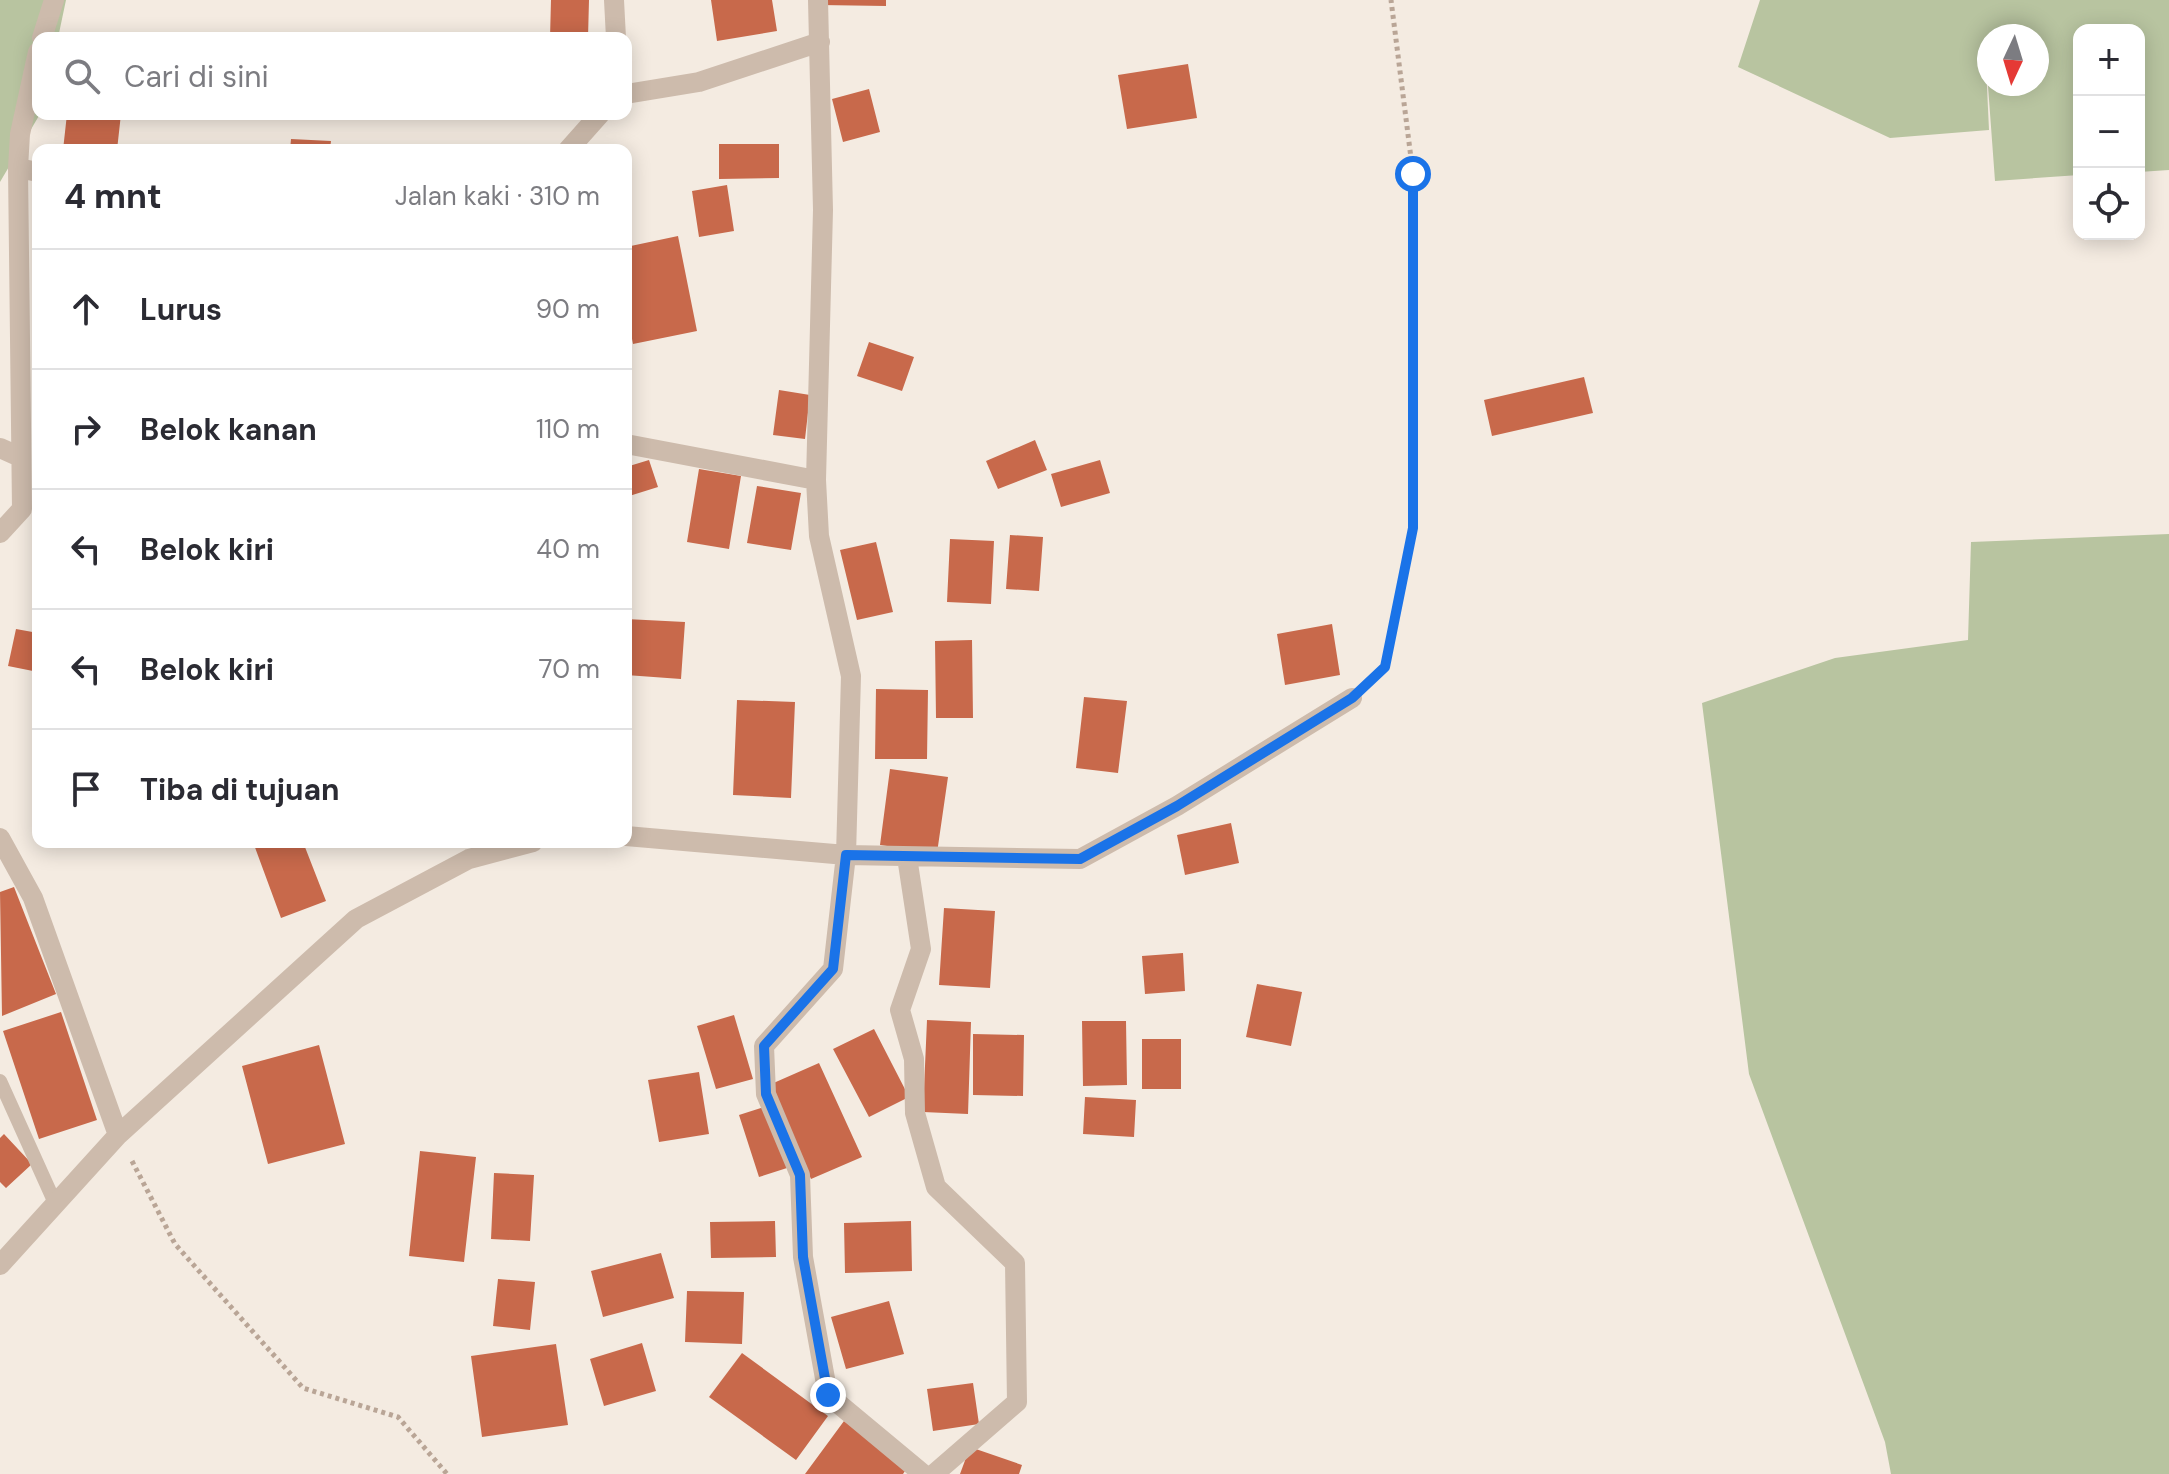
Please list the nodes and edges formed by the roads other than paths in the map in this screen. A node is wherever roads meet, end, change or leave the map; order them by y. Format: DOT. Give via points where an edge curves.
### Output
graph roads {
  1 [pos="54,0"];
  2 [pos="614,0"];
  3 [pos="818,0"];
  4 [pos="44,32"];
  5 [pos="616,32"];
  6 [pos="820,42"];
  7 [pos="32,79"];
  8 [pos="632,93"];
  9 [pos="595,120"];
  10 [pos="573,144"];
  11 [pos="28,170"];
  12 [pos="632,445"];
  13 [pos="9,452"];
  14 [pos="816,480"];
  15 [pos="0,533"];
  16 [pos="1352,698"];
  17 [pos="0,832"];
  18 [pos="632,837"];
  19 [pos="0,838"];
  20 [pos="467,850"];
  21 [pos="846,855"];
  22 [pos="907,857"];
  23 [pos="0,1081"];
  24 [pos="118,1135"];
  25 [pos="55,1203"];
  26 [pos="0,1265"];
  27 [pos="923,1474"];
  28 [pos="934,1474"];
  1 -- 4 [label="street"];
  2 -- 5 [label="street"];
  3 -- 6 [label="street"];
  6 -- 8 [label="street" via="699,82"];
  6 -- 14 [label="street" via="823,210"];
  7 -- 11 [label="street" via="20,134"];
  9 -- 10 [label="street"];
  11 -- 13 [label="street"];
  12 -- 14 [label="street"];
  13 -- 15 [label="street" via="22,509"];
  14 -- 21 [label="street" via="819,536 851,676"];
  16 -- 22 [label="street" via="1080,859"];
  17 -- 19 [label="street"];
  18 -- 21 [label="street"];
  19 -- 24 [label="street" via="33,898"];
  20 -- 24 [label="street" via="356,919"];
  21 -- 22 [label="street"];
  21 -- 27 [label="street" via="833,969 764,1046 766,1094 800,1175 803,1257 828,1395"];
  22 -- 28 [label="street" via="921,949 900,1010 914,1059 915,1113 936,1187 1015,1263 1017,1402"];
  23 -- 25 [label="lane"];
  24 -- 25 [label="street"];
  25 -- 26 [label="street"];
}
